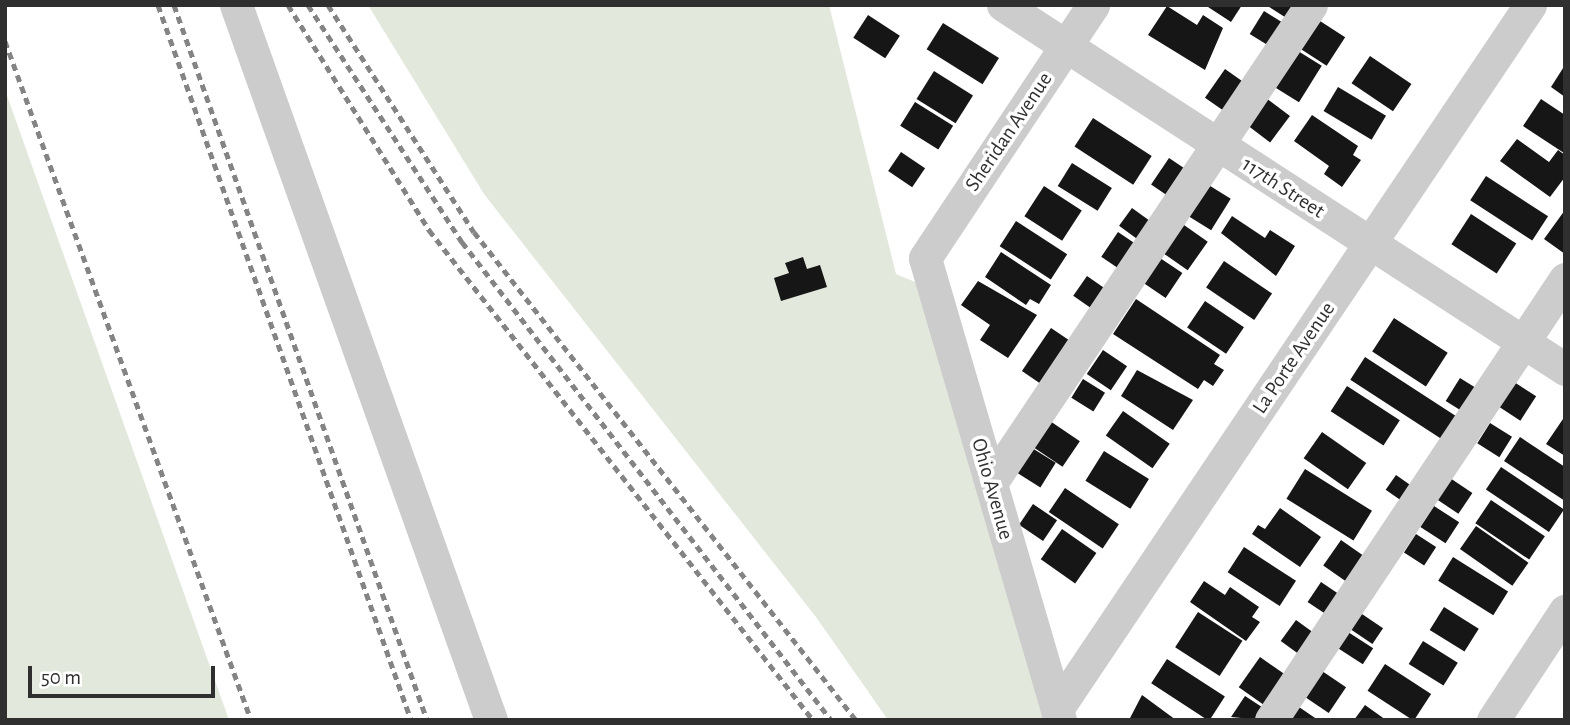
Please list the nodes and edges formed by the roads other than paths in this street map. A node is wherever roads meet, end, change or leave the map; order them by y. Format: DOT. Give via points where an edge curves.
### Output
graph roads {
  1 [pos="236,5"];
  2 [pos="1003,5"];
  3 [pos="1093,5"];
  4 [pos="1311,5"];
  5 [pos="1530,5"];
  6 [pos="1066,47"];
  7 [pos="1217,145"];
  8 [pos="1371,244"];
  9 [pos="925,258"];
  10 [pos="1565,279"];
  11 [pos="1523,342"];
  12 [pos="1565,369"];
  13 [pos="991,483"];
  14 [pos="1565,611"];
  15 [pos="1059,715"];
  16 [pos="491,720"];
  17 [pos="1270,720"];
  18 [pos="1493,720"];
  1 -- 16 [label="street"];
  2 -- 6 [label="street, 117th Street"];
  3 -- 6 [label="street, Sheridan Avenue"];
  4 -- 7 [label="street"];
  5 -- 8 [label="street, La Porte Avenue"];
  6 -- 7 [label="street, 117th Street"];
  6 -- 9 [label="street, Sheridan Avenue"];
  7 -- 8 [label="street, 117th Street"];
  7 -- 13 [label="street"];
  8 -- 11 [label="street, 117th Street"];
  8 -- 15 [label="street, La Porte Avenue"];
  9 -- 13 [label="street, Ohio Avenue"];
  10 -- 11 [label="street"];
  11 -- 12 [label="street, 117th Street"];
  11 -- 17 [label="street"];
  13 -- 15 [label="street, Ohio Avenue"];
  14 -- 18 [label="street"];
}
